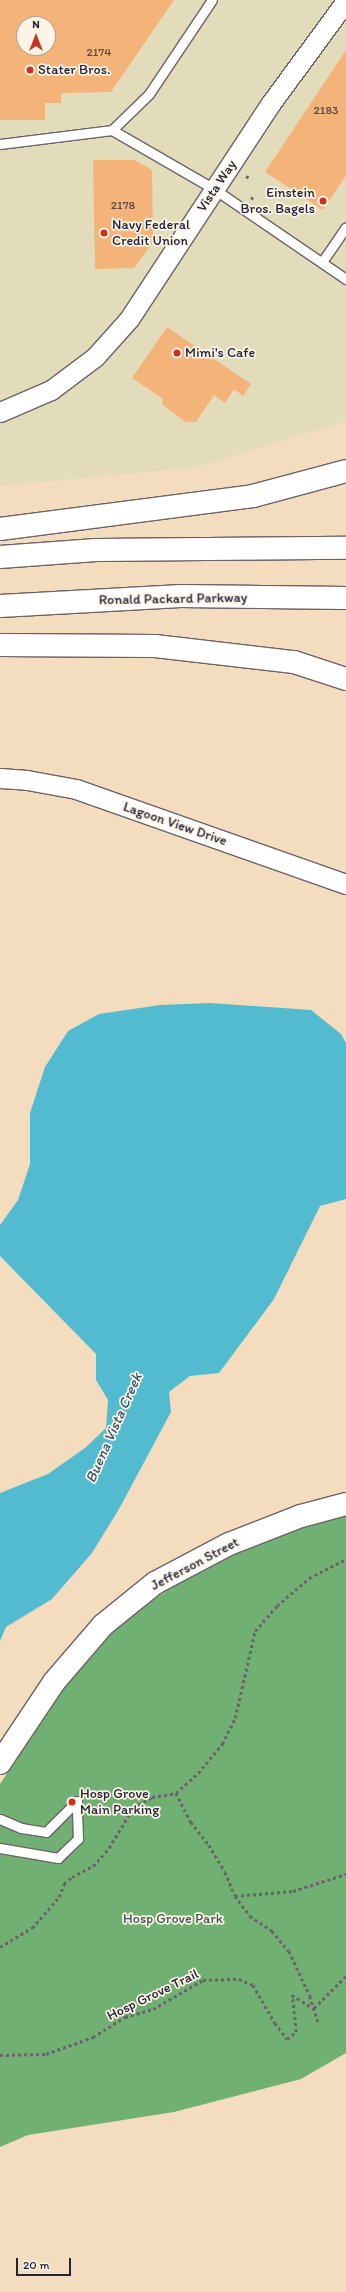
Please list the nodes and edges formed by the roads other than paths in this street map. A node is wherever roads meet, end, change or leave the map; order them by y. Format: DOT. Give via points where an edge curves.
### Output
graph roads {
  1 [pos="212,0"];
  2 [pos="346,1"];
  3 [pos="112,130"];
  4 [pos="0,144"];
  5 [pos="214,189"];
  6 [pos="346,228"];
  7 [pos="322,262"];
  8 [pos="346,279"];
  9 [pos="0,412"];
  10 [pos="346,470"];
  11 [pos="0,529"];
  12 [pos="346,548"];
  13 [pos="0,557"];
  14 [pos="346,598"];
  15 [pos="0,606"];
  16 [pos="0,645"];
  17 [pos="346,679"];
  18 [pos="0,778"];
  19 [pos="346,884"];
  20 [pos="346,1504"];
  21 [pos="0,1763"];
  22 [pos="0,1819"];
  23 [pos="0,1848"];
  1 -- 3 [label="lane" via="149,94"];
  2 -- 5 [label="street, Vista Way" via="271,103"];
  3 -- 4 [label="lane"];
  3 -- 5 [label="lane"];
  5 -- 7 [label="lane"];
  5 -- 9 [label="street, Vista Way" via="129,318 96,357 51,390"];
  6 -- 7 [label="lane"];
  7 -- 8 [label="lane"];
  10 -- 11 [label="main road" via="253,496"];
  12 -- 13 [label="main road" via="96,550"];
  14 -- 15 [label="main road, Ronald Packard Parkway" via="181,596"];
  16 -- 17 [label="main road" via="155,646 294,662"];
  18 -- 19 [label="street, Lagoon View Drive" via="76,789"];
  20 -- 21 [label="main road, Jefferson Street" via="301,1516 228,1544 155,1583 103,1625 54,1682"];
  22 -- 23 [label="lane" via="21,1828 46,1832 77,1801 78,1839 58,1858"];
}
